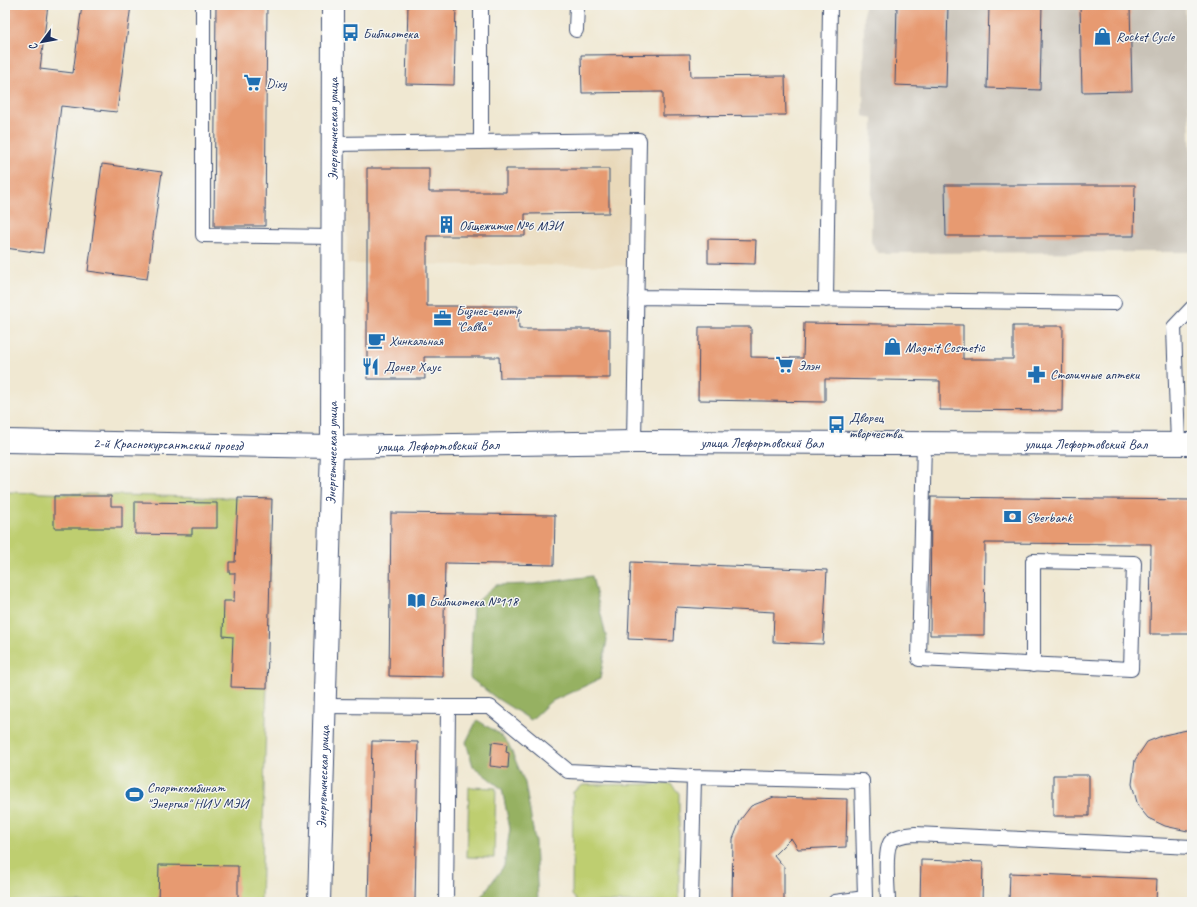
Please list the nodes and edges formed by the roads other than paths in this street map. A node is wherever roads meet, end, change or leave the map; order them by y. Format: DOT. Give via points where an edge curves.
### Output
graph roads {
  1 [pos="203,5"];
  2 [pos="333,5"];
  3 [pos="481,5"];
  4 [pos="577,5"];
  5 [pos="830,5"];
  6 [pos="576,30"];
  7 [pos="481,142"];
  8 [pos="333,144"];
  9 [pos="332,237"];
  10 [pos="636,297"];
  11 [pos="826,300"];
  12 [pos="1114,303"];
  13 [pos="1192,308"];
  14 [pos="5,441"];
  15 [pos="634,442"];
  16 [pos="924,442"];
  17 [pos="1185,444"];
  18 [pos="332,447"];
  19 [pos="1033,665"];
  20 [pos="325,706"];
  21 [pos="448,707"];
  22 [pos="694,777"];
  23 [pos="1192,847"];
  24 [pos="319,902"];
  25 [pos="446,902"];
  26 [pos="691,902"];
  27 [pos="835,902"];
  28 [pos="888,902"];
  1 -- 9 [label="lane" via="203,235"];
  2 -- 8 [label="street, Энергетическая улица"];
  3 -- 7 [label="lane"];
  4 -- 6 [label="lane"];
  5 -- 11 [label="lane"];
  7 -- 8 [label="lane"];
  7 -- 10 [label="lane" via="639,140"];
  8 -- 9 [label="street, Энергетическая улица"];
  9 -- 18 [label="street, Энергетическая улица"];
  10 -- 11 [label="lane"];
  10 -- 15 [label="lane"];
  11 -- 12 [label="lane"];
  13 -- 17 [label="lane" via="1174,326"];
  14 -- 18 [label="street, 2-й Краснокурсантский проезд"];
  15 -- 16 [label="street, улица Лефортовский Вал"];
  15 -- 18 [label="street, улица Лефортовский Вал"];
  16 -- 17 [label="street, улица Лефортовский Вал"];
  16 -- 19 [label="lane" via="919,659"];
  18 -- 20 [label="street, Энергетическая улица"];
  19 -- 19 [label="lane" via="1033,561 1134,563 1131,669"];
  20 -- 21 [label="lane"];
  20 -- 24 [label="street, Энергетическая улица"];
  21 -- 22 [label="lane" via="490,707 568,771"];
  21 -- 25 [label="lane"];
  22 -- 26 [label="lane"];
  22 -- 27 [label="lane" via="862,781 865,898"];
  23 -- 28 [label="lane" via="915,834 899,836 890,842 888,852"];
}
